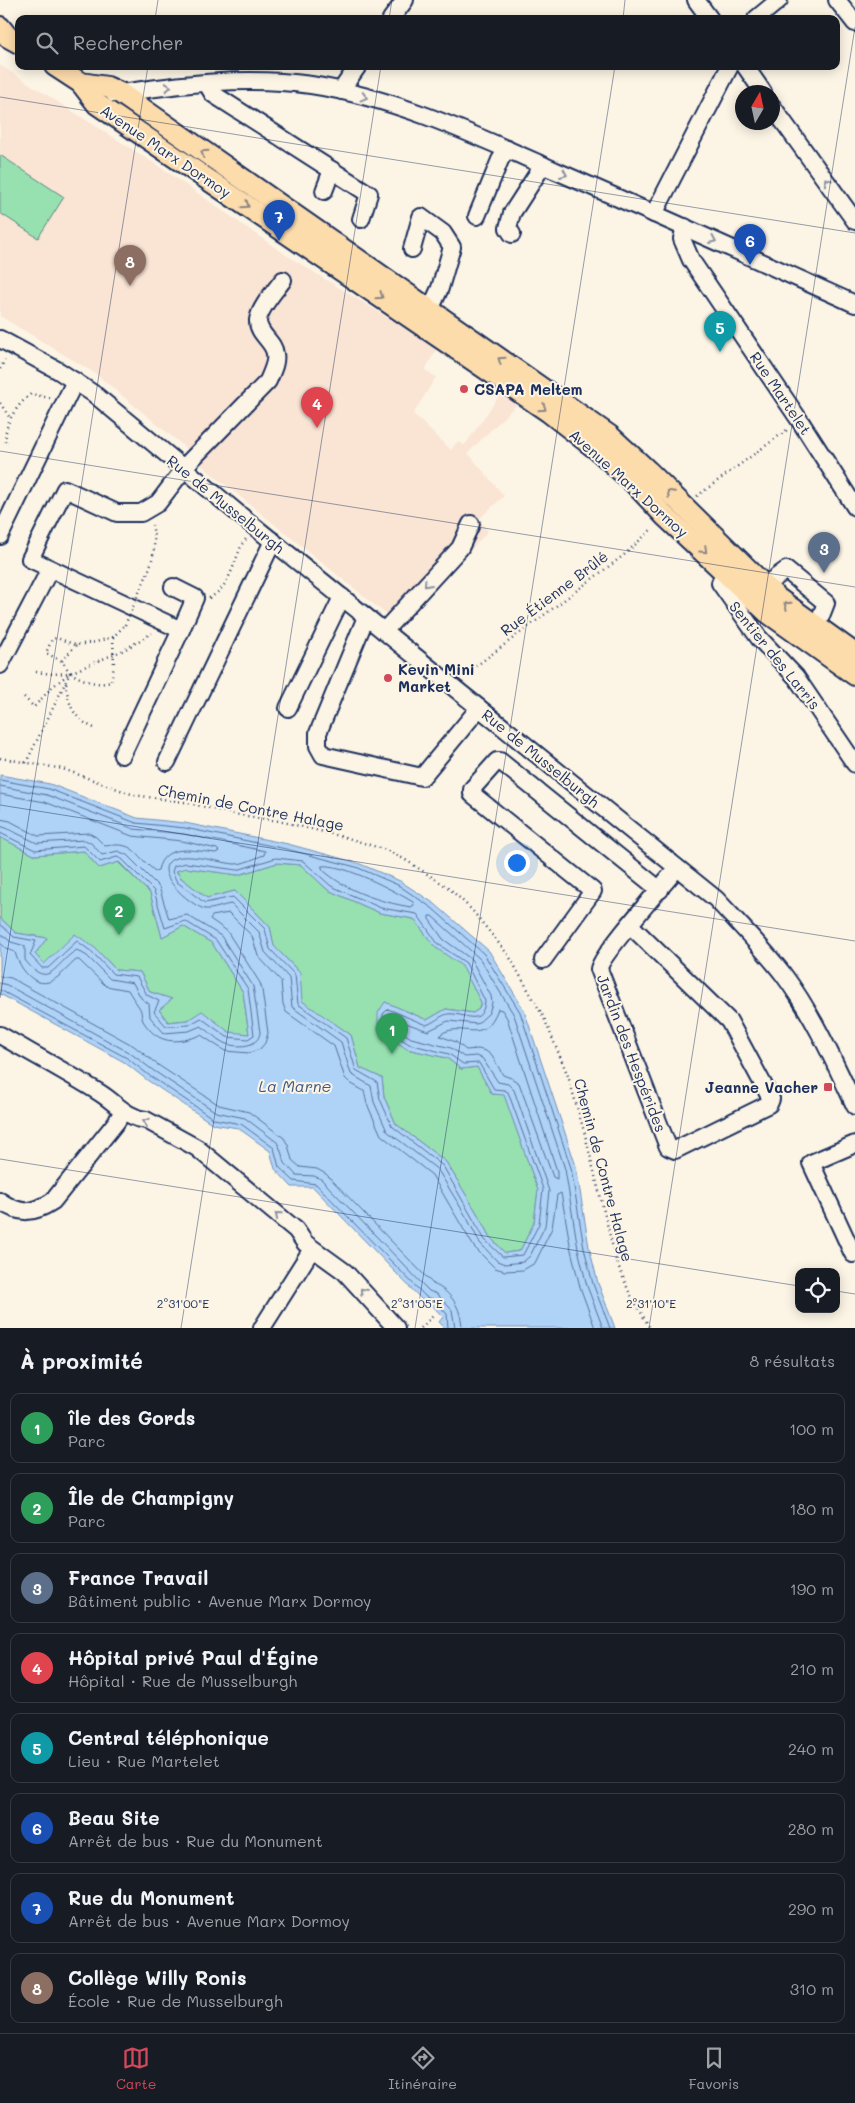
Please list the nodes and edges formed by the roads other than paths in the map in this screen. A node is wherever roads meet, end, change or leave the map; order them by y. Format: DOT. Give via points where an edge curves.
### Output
graph roads {
  1 [pos="405,0"];
  2 [pos="696,0"];
  3 [pos="779,0"];
  4 [pos="394,15"];
  5 [pos="707,15"];
  6 [pos="761,15"];
  7 [pos="62,70"];
  8 [pos="355,70"];
  9 [pos="728,70"];
  10 [pos="748,70"];
  11 [pos="81,82"];
  12 [pos="206,84"];
  13 [pos="758,85"];
  14 [pos="342,91"];
  15 [pos="120,93"];
  16 [pos="780,117"];
  17 [pos="506,149"];
  18 [pos="543,165"];
  19 [pos="332,170"];
  20 [pos="324,191"];
  21 [pos="654,214"];
  22 [pos="477,216"];
  23 [pos="360,219"];
  24 [pos="855,221"];
  25 [pos="685,227"];
  26 [pos="512,234"];
  27 [pos="412,249"];
  28 [pos="283,280"];
  29 [pos="855,304"];
  30 [pos="430,310"];
  31 [pos="0,339"];
  32 [pos="75,381"];
  33 [pos="183,469"];
  34 [pos="855,507"];
  35 [pos="471,524"];
  36 [pos="0,536"];
  37 [pos="273,541"];
  38 [pos="50,568"];
  39 [pos="725,570"];
  40 [pos="764,586"];
  41 [pos="173,587"];
  42 [pos="342,598"];
  43 [pos="366,617"];
  44 [pos="817,626"];
  45 [pos="181,630"];
  46 [pos="384,631"];
  47 [pos="855,654"];
  48 [pos="0,665"];
  49 [pos="855,675"];
  50 [pos="288,708"];
  51 [pos="479,708"];
  52 [pos="524,745"];
  53 [pos="122,755"];
  54 [pos="167,762"];
  55 [pos="855,764"];
  56 [pos="506,766"];
  57 [pos="677,868"];
  58 [pos="660,890"];
  59 [pos="630,925"];
  60 [pos="543,960"];
  61 [pos="0,1035"];
  62 [pos="855,1106"];
  63 [pos="123,1111"];
  64 [pos="855,1144"];
  65 [pos="0,1201"];
  66 [pos="312,1249"];
  67 [pos="853,1254"];
  68 [pos="262,1328"];
  69 [pos="396,1328"];
  1 -- 4 [label="street"];
  2 -- 5 [label="street"];
  3 -- 6 [label="street"];
  7 -- 11 [label="main road"];
  8 -- 14 [label="street"];
  9 -- 21 [label="street"];
  10 -- 13 [label="street"];
  11 -- 15 [label="main road, Avenue Marx Dormoy"];
  11 -- 39 [label="main road, Avenue Marx Dormoy, one-way" via="97,104 549,412 606,458"];
  12 -- 14 [label="street" via="255,80"];
  15 -- 12 [label="street, one-way"];
  12 -- 19 [label="street" via="213,94"];
  14 -- 17 [label="street, one-way" via="412,110"];
  30 -- 15 [label="main road, Avenue Marx Dormoy, one-way"];
  24 -- 16 [label="street, one-way"];
  17 -- 18 [label="street"];
  17 -- 22 [label="street"];
  18 -- 21 [label="street, one-way"];
  18 -- 26 [label="street" via="512,213 508,228"];
  19 -- 20 [label="street"];
  19 -- 23 [label="street" via="369,194"];
  21 -- 25 [label="street"];
  25 -- 29 [label="street, one-way"];
  25 -- 34 [label="street, Rue Martelet" via="682,239 691,260"];
  27 -- 30 [label="street" via="421,217 443,233 452,247"];
  28 -- 33 [label="street" via="258,319 276,356 268,381"];
  40 -- 30 [label="main road, Avenue Marx Dormoy, one-way" via="610,436"];
  31 -- 32 [label="street, Rue de Musselburgh"];
  32 -- 33 [label="street, Rue de Musselburgh"];
  32 -- 36 [label="street"];
  33 -- 37 [label="street, Rue de Musselburgh"];
  33 -- 38 [label="street" via="158,503 141,513 117,513 65,489 30,559"];
  35 -- 46 [label="street, one-way" via="460,548"];
  37 -- 42 [label="street, Rue de Musselburgh"];
  37 -- 54 [label="street"];
  38 -- 45 [label="street"];
  38 -- 48 [label="street"];
  39 -- 49 [label="main road, Avenue Marx Dormoy" via="767,612"];
  39 -- 55 [label="street, Sentier des Larris" via="720,583 727,595 758,638 796,677"];
  44 -- 40 [label="main road, Avenue Marx Dormoy, one-way"];
  40 -- 44 [label="street" via="786,570 826,602"];
  41 -- 45 [label="street" via="195,598"];
  42 -- 43 [label="street, Rue de Musselburgh"];
  42 -- 50 [label="street"];
  43 -- 46 [label="street, Rue de Musselburgh"];
  43 -- 51 [label="street" via="318,733 318,746 323,755 422,777"];
  44 -- 47 [label="main road, Avenue Marx Dormoy"];
  45 -- 53 [label="street"];
  46 -- 51 [label="street, Rue de Musselburgh"];
  51 -- 52 [label="street, Rue de Musselburgh"];
  52 -- 56 [label="street"];
  52 -- 57 [label="street, Rue de Musselburgh"];
  56 -- 58 [label="street"];
  56 -- 60 [label="street" via="500,761 494,763 472,789 472,794 593,891"];
  57 -- 58 [label="street, Jardin des Hespérides"];
  57 -- 62 [label="street, Rue de Musselburgh" via="716,899 783,975 808,1012"];
  58 -- 59 [label="street, Jardin des Hespérides"];
  59 -- 59 [label="street, Jardin des Hespérides" via="601,961 599,969 668,1147 675,1150 769,1104 771,1099 729,1021"];
  61 -- 63 [label="street" via="102,1094"];
  63 -- 65 [label="street" via="53,1201 29,1212 12,1210"];
  66 -- 63 [label="street, one-way" via="296,1230 197,1148"];
  64 -- 67 [label="street" via="811,1163"];
  66 -- 68 [label="street"];
  69 -- 66 [label="street, one-way" via="345,1272"];
}
